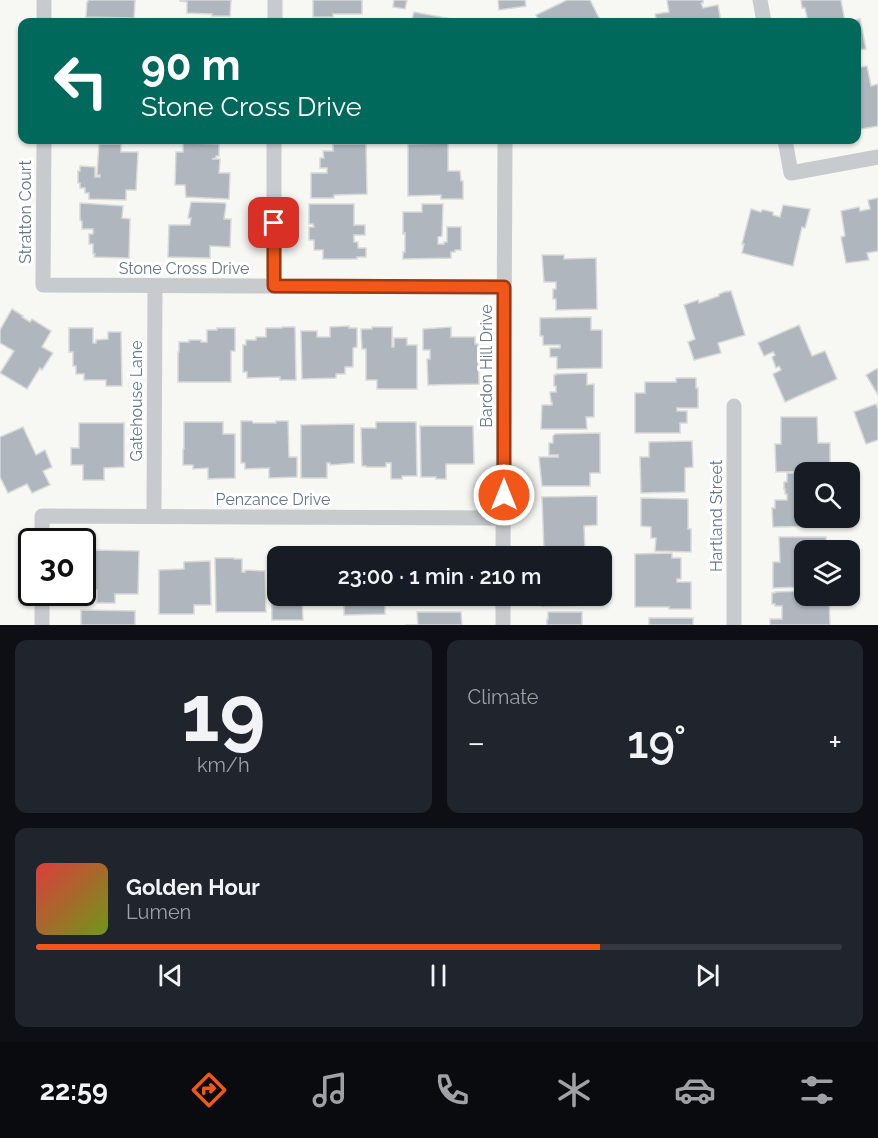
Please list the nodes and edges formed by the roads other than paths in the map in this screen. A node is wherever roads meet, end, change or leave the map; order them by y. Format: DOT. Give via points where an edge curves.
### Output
graph roads {
  1 [pos="44,0"];
  2 [pos="275,0"];
  3 [pos="760,0"];
  4 [pos="44,18"];
  5 [pos="275,18"];
  6 [pos="763,18"];
  7 [pos="44,144"];
  8 [pos="274,144"];
  9 [pos="505,144"];
  10 [pos="786,144"];
  11 [pos="878,158"];
  12 [pos="43,285"];
  13 [pos="155,286"];
  14 [pos="274,286"];
  15 [pos="504,287"];
  16 [pos="735,406"];
  17 [pos="154,516"];
  18 [pos="504,518"];
  19 [pos="42,528"];
  20 [pos="503,546"];
  21 [pos="42,606"];
  22 [pos="503,606"];
  23 [pos="42,625"];
  24 [pos="503,625"];
  25 [pos="734,625"];
  1 -- 4 [label="street"];
  2 -- 5 [label="street"];
  3 -- 6 [label="street"];
  7 -- 12 [label="street, Stratton Court"];
  8 -- 14 [label="street"];
  9 -- 15 [label="street, Bardon Hill Drive"];
  10 -- 11 [label="street" via="791,173"];
  12 -- 13 [label="street, Stone Cross Drive"];
  13 -- 14 [label="street, Stone Cross Drive"];
  13 -- 17 [label="street, Gatehouse Lane"];
  14 -- 15 [label="street, Stone Cross Drive"];
  15 -- 18 [label="street, Bardon Hill Drive"];
  16 -- 25 [label="street, Hartland Street"];
  17 -- 18 [label="street, Penzance Drive"];
  17 -- 19 [label="street, Penzance Drive" via="42,516"];
  18 -- 20 [label="street, Bardon Hill Drive"];
  21 -- 23 [label="street"];
  22 -- 24 [label="street"];
}
